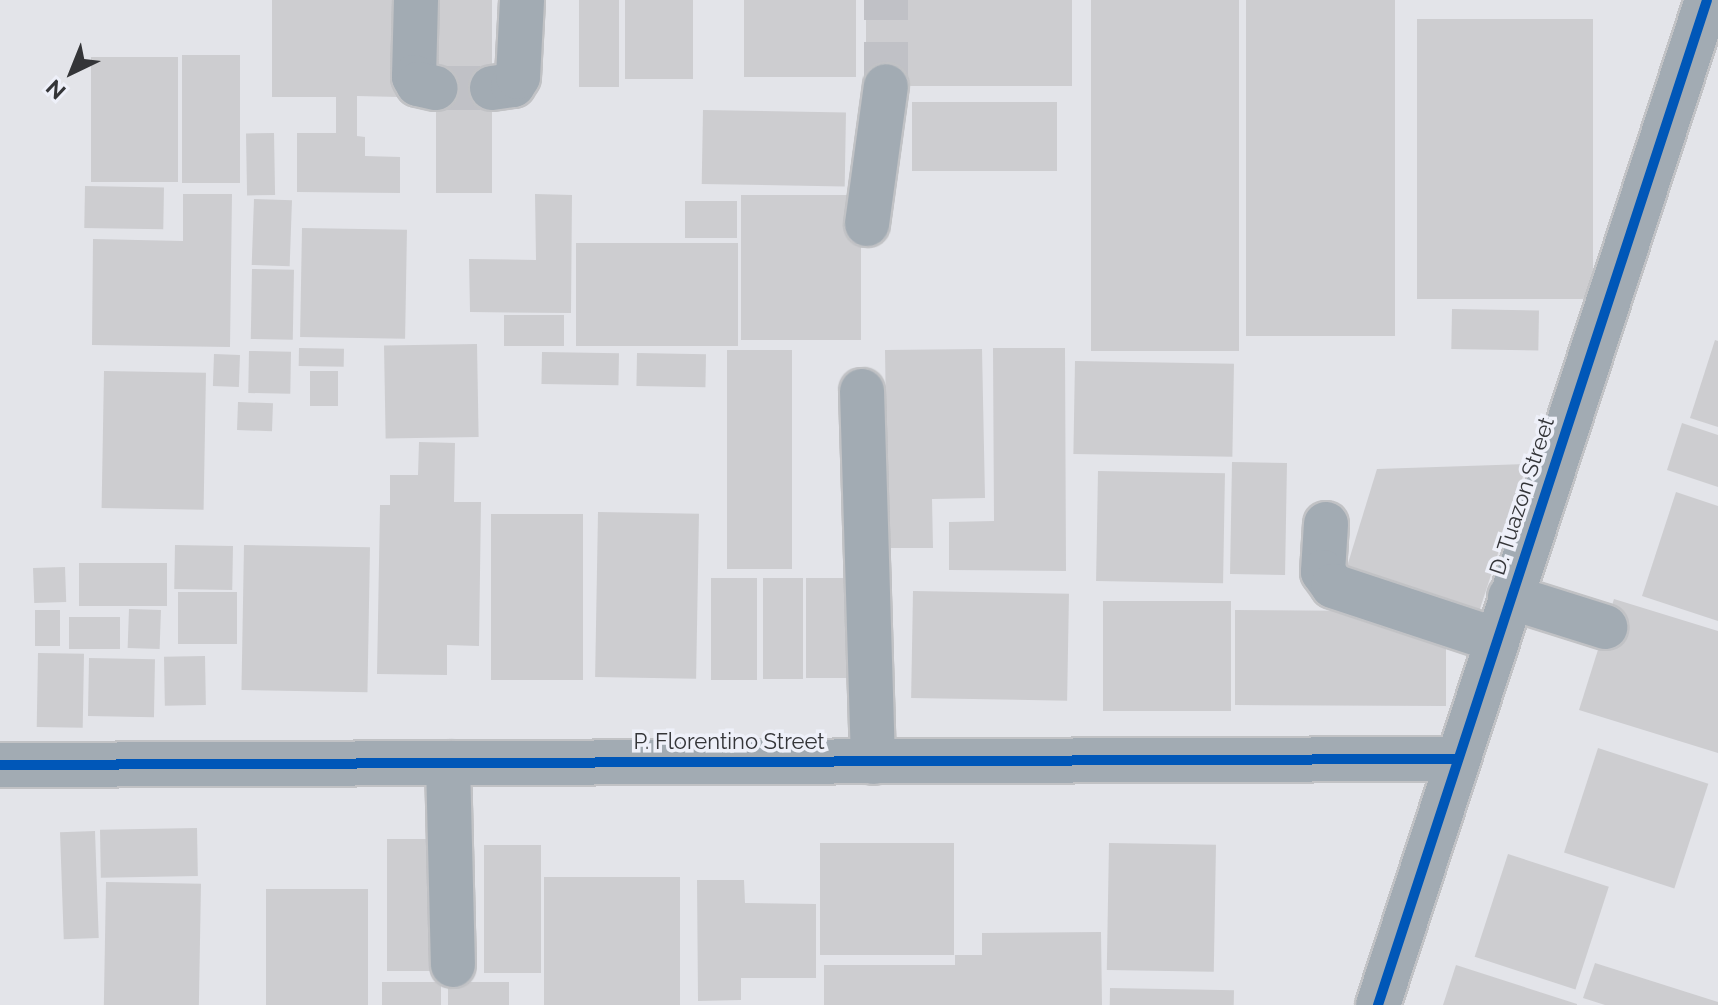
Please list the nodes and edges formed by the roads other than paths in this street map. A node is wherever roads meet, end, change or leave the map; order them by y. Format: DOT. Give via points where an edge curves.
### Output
graph roads {
  1 [pos="416,0"];
  2 [pos="522,0"];
  3 [pos="1707,0"];
  4 [pos="886,86"];
  5 [pos="436,88"];
  6 [pos="492,88"];
  7 [pos="867,224"];
  8 [pos="862,391"];
  9 [pos="1326,524"];
  10 [pos="1510,597"];
  11 [pos="1605,627"];
  12 [pos="1496,640"];
  13 [pos="1457,759"];
  14 [pos="873,762"];
  15 [pos="448,763"];
  16 [pos="0,765"];
  17 [pos="453,965"];
  18 [pos="1378,1005"];
  1 -- 5 [label="street" via="414,77 418,84"];
  2 -- 6 [label="street" via="518,77 513,85"];
  3 -- 10 [label="street, D. Tuazon Street"];
  4 -- 7 [label="street"];
  8 -- 14 [label="street"];
  9 -- 12 [label="street" via="1323,572 1333,586"];
  10 -- 11 [label="street"];
  10 -- 12 [label="street, D. Tuazon Street"];
  12 -- 13 [label="street, D. Tuazon Street"];
  13 -- 14 [label="street, P. Florentino Street"];
  13 -- 18 [label="street, D. Tuazon Street"];
  14 -- 15 [label="street, P. Florentino Street"];
  15 -- 16 [label="street, P. Florentino Street"];
  15 -- 17 [label="street"];
}
